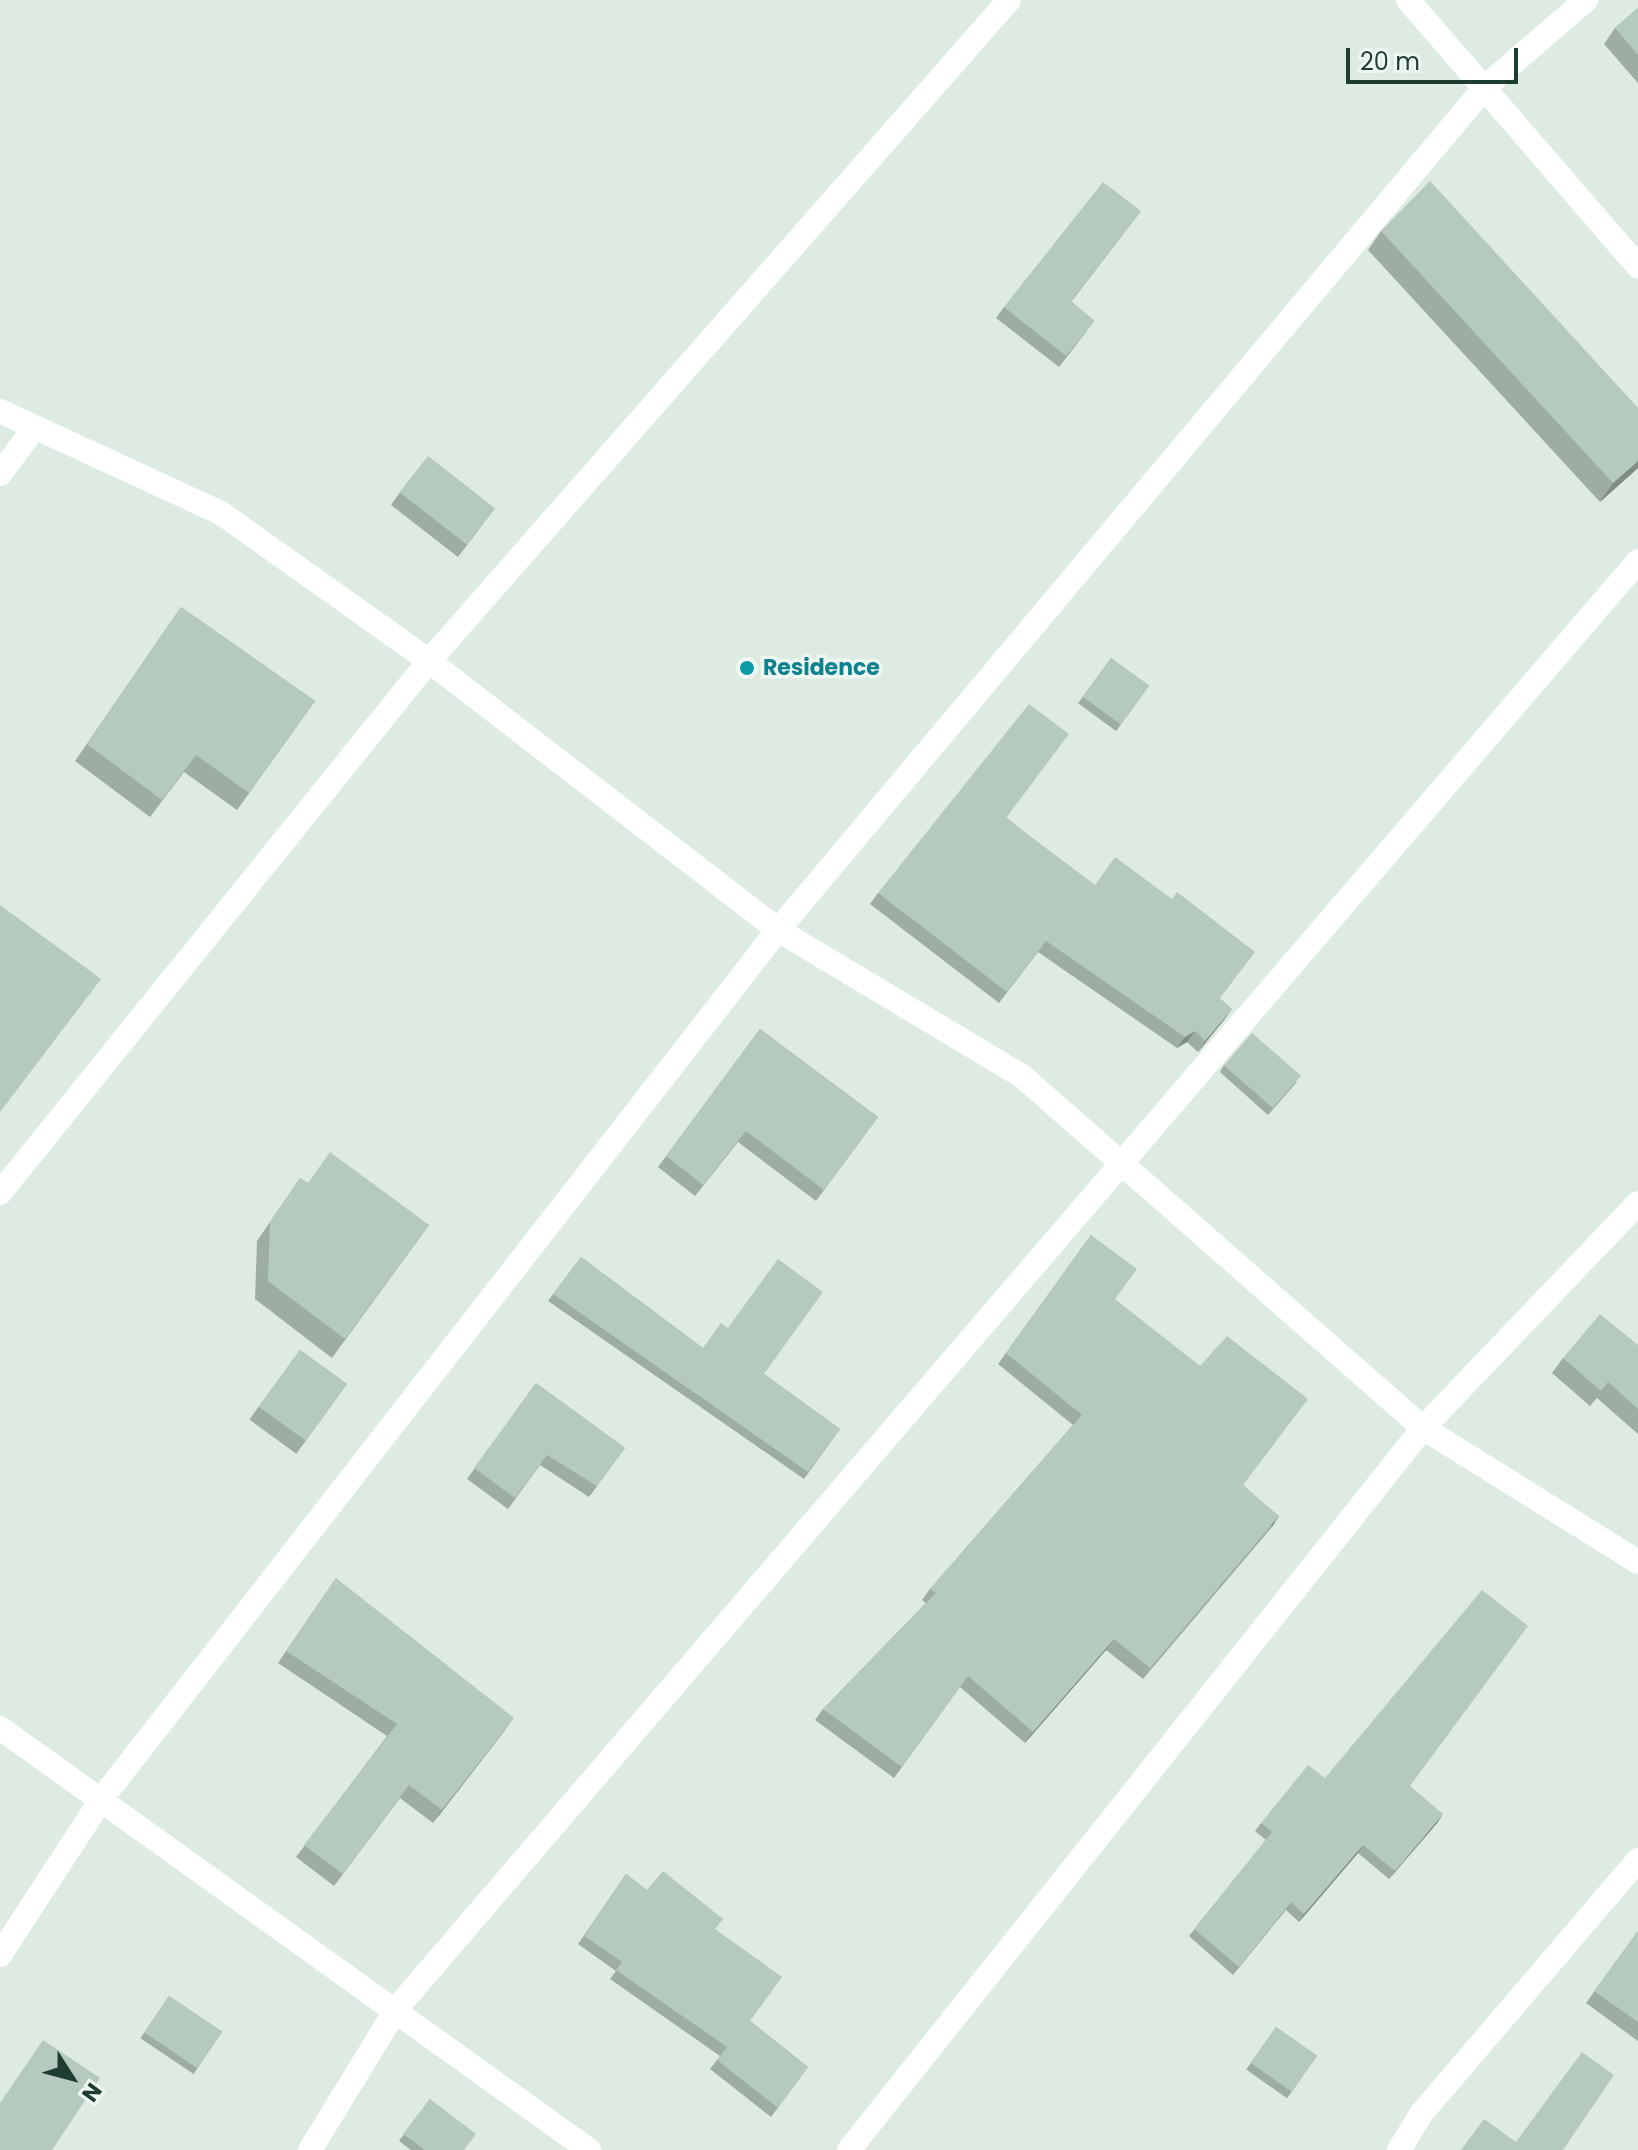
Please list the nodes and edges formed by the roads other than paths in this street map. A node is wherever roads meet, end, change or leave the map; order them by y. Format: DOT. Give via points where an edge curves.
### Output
graph roads {
  1 [pos="1009,0"];
  2 [pos="1408,0"];
  3 [pos="1586,0"];
  4 [pos="1486,86"];
  5 [pos="1638,266"];
  6 [pos="0,411"];
  7 [pos="32,431"];
  8 [pos="0,474"];
  9 [pos="1638,561"];
  10 [pos="429,661"];
  11 [pos="778,930"];
  12 [pos="1122,1158"];
  13 [pos="0,1193"];
  14 [pos="1638,1203"];
  15 [pos="1423,1428"];
  16 [pos="1638,1562"];
  17 [pos="0,1728"];
  18 [pos="103,1797"];
  19 [pos="1638,1860"];
  20 [pos="0,1955"];
  21 [pos="397,2008"];
  22 [pos="310,2150"];
  23 [pos="589,2150"];
  24 [pos="849,2150"];
  25 [pos="1399,2150"];
  1 -- 10 [label="street"];
  2 -- 4 [label="street"];
  3 -- 4 [label="street"];
  4 -- 5 [label="street"];
  4 -- 11 [label="street"];
  6 -- 7 [label="street"];
  7 -- 8 [label="street"];
  7 -- 10 [label="street" via="221,513"];
  9 -- 12 [label="street"];
  10 -- 11 [label="street"];
  10 -- 13 [label="street"];
  11 -- 12 [label="street" via="1022,1076"];
  11 -- 18 [label="street"];
  12 -- 15 [label="street" via="1221,1258"];
  12 -- 21 [label="street"];
  14 -- 15 [label="street"];
  15 -- 16 [label="street"];
  15 -- 24 [label="street"];
  17 -- 18 [label="street"];
  18 -- 20 [label="street"];
  18 -- 21 [label="street"];
  19 -- 25 [label="street" via="1421,2114"];
  21 -- 22 [label="street"];
  21 -- 23 [label="street"];
}
